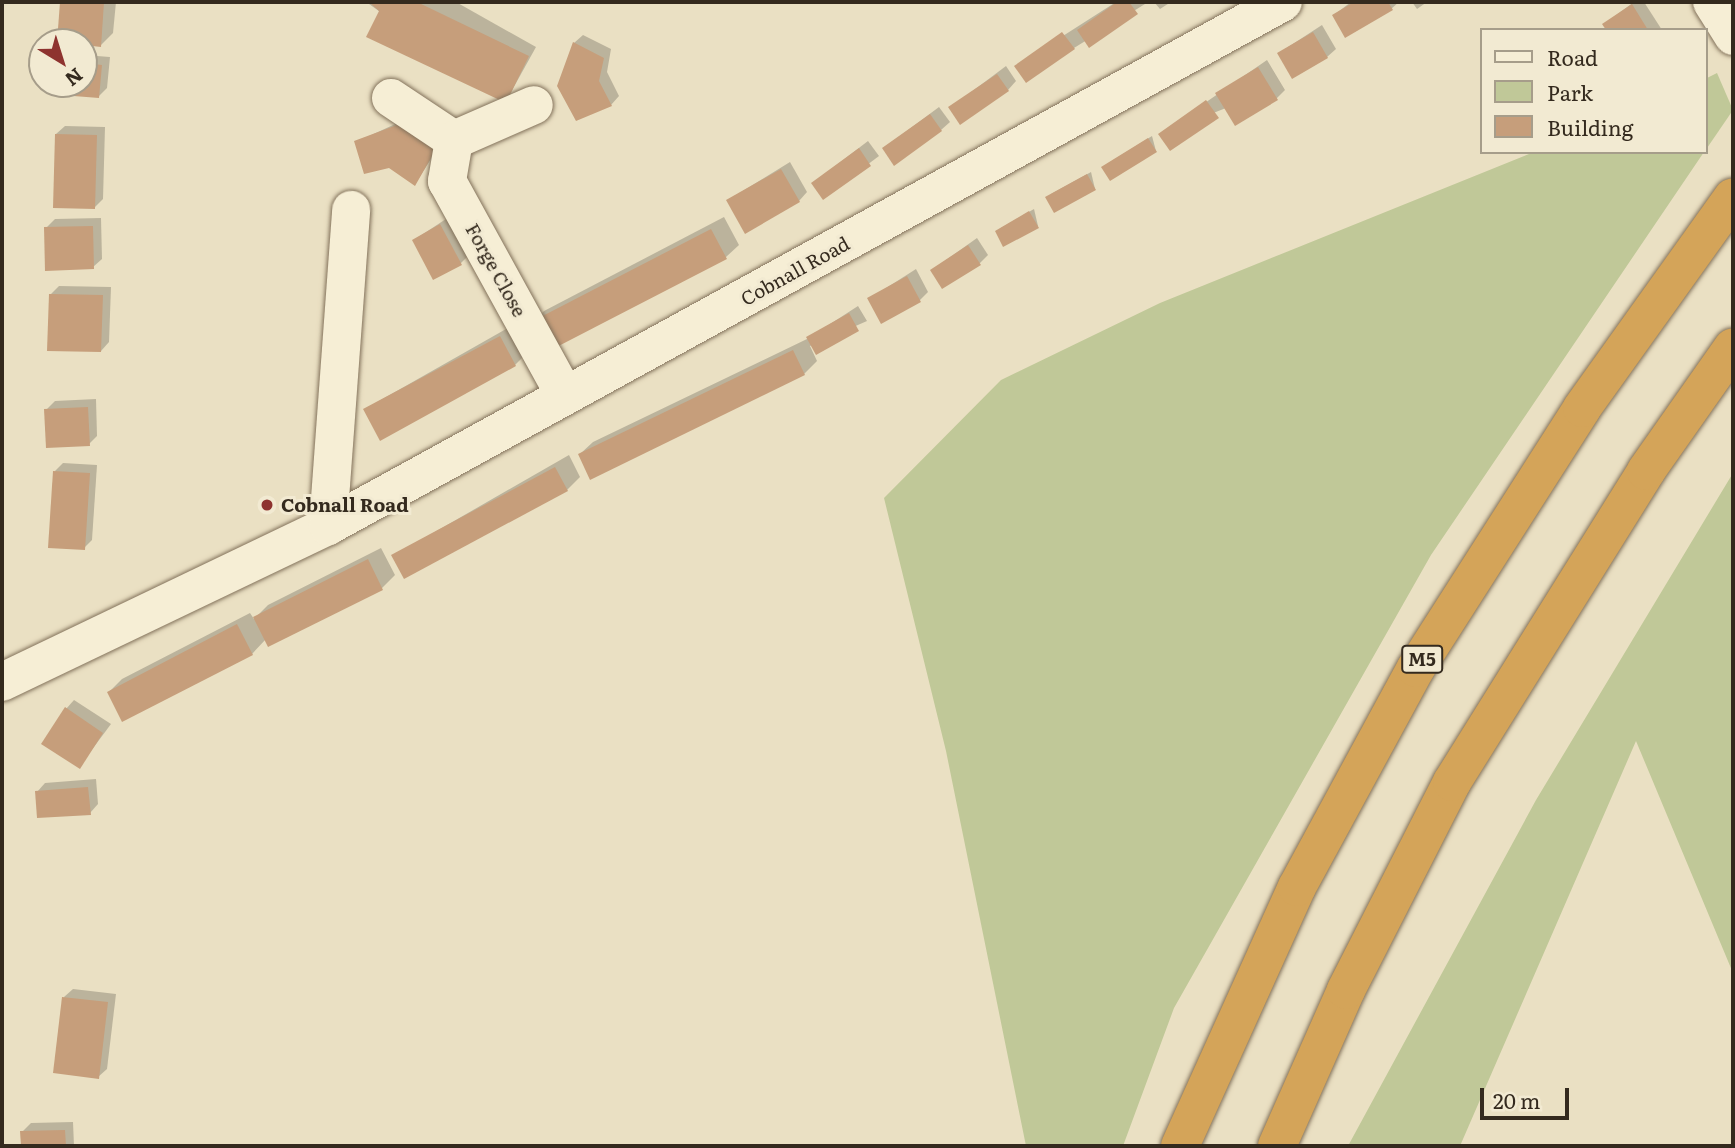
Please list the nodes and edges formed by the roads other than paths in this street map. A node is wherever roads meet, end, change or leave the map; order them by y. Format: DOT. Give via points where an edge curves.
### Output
graph roads {
  1 [pos="1283,2"];
  2 [pos="1712,2"];
  3 [pos="1733,36"];
  4 [pos="391,98"];
  5 [pos="534,105"];
  6 [pos="454,140"];
  7 [pos="1729,202"];
  8 [pos="351,210"];
  9 [pos="1733,347"];
  10 [pos="565,396"];
  11 [pos="328,526"];
  12 [pos="2,682"];
  13 [pos="1180,1146"];
  14 [pos="1277,1146"];
  1 -- 10 [label="street, Cobnall Road"];
  2 -- 3 [label="street"];
  4 -- 6 [label="street"];
  5 -- 6 [label="street"];
  6 -- 10 [label="street, Forge Close" via="447,181"];
  7 -- 13 [label="highway, M5" via="1582,408 1416,668 1297,887"];
  8 -- 11 [label="street"];
  9 -- 14 [label="highway" via="1646,471 1452,782 1346,990"];
  10 -- 11 [label="street, Cobnall Road"];
  11 -- 12 [label="street, Cobnall Road"];
}
